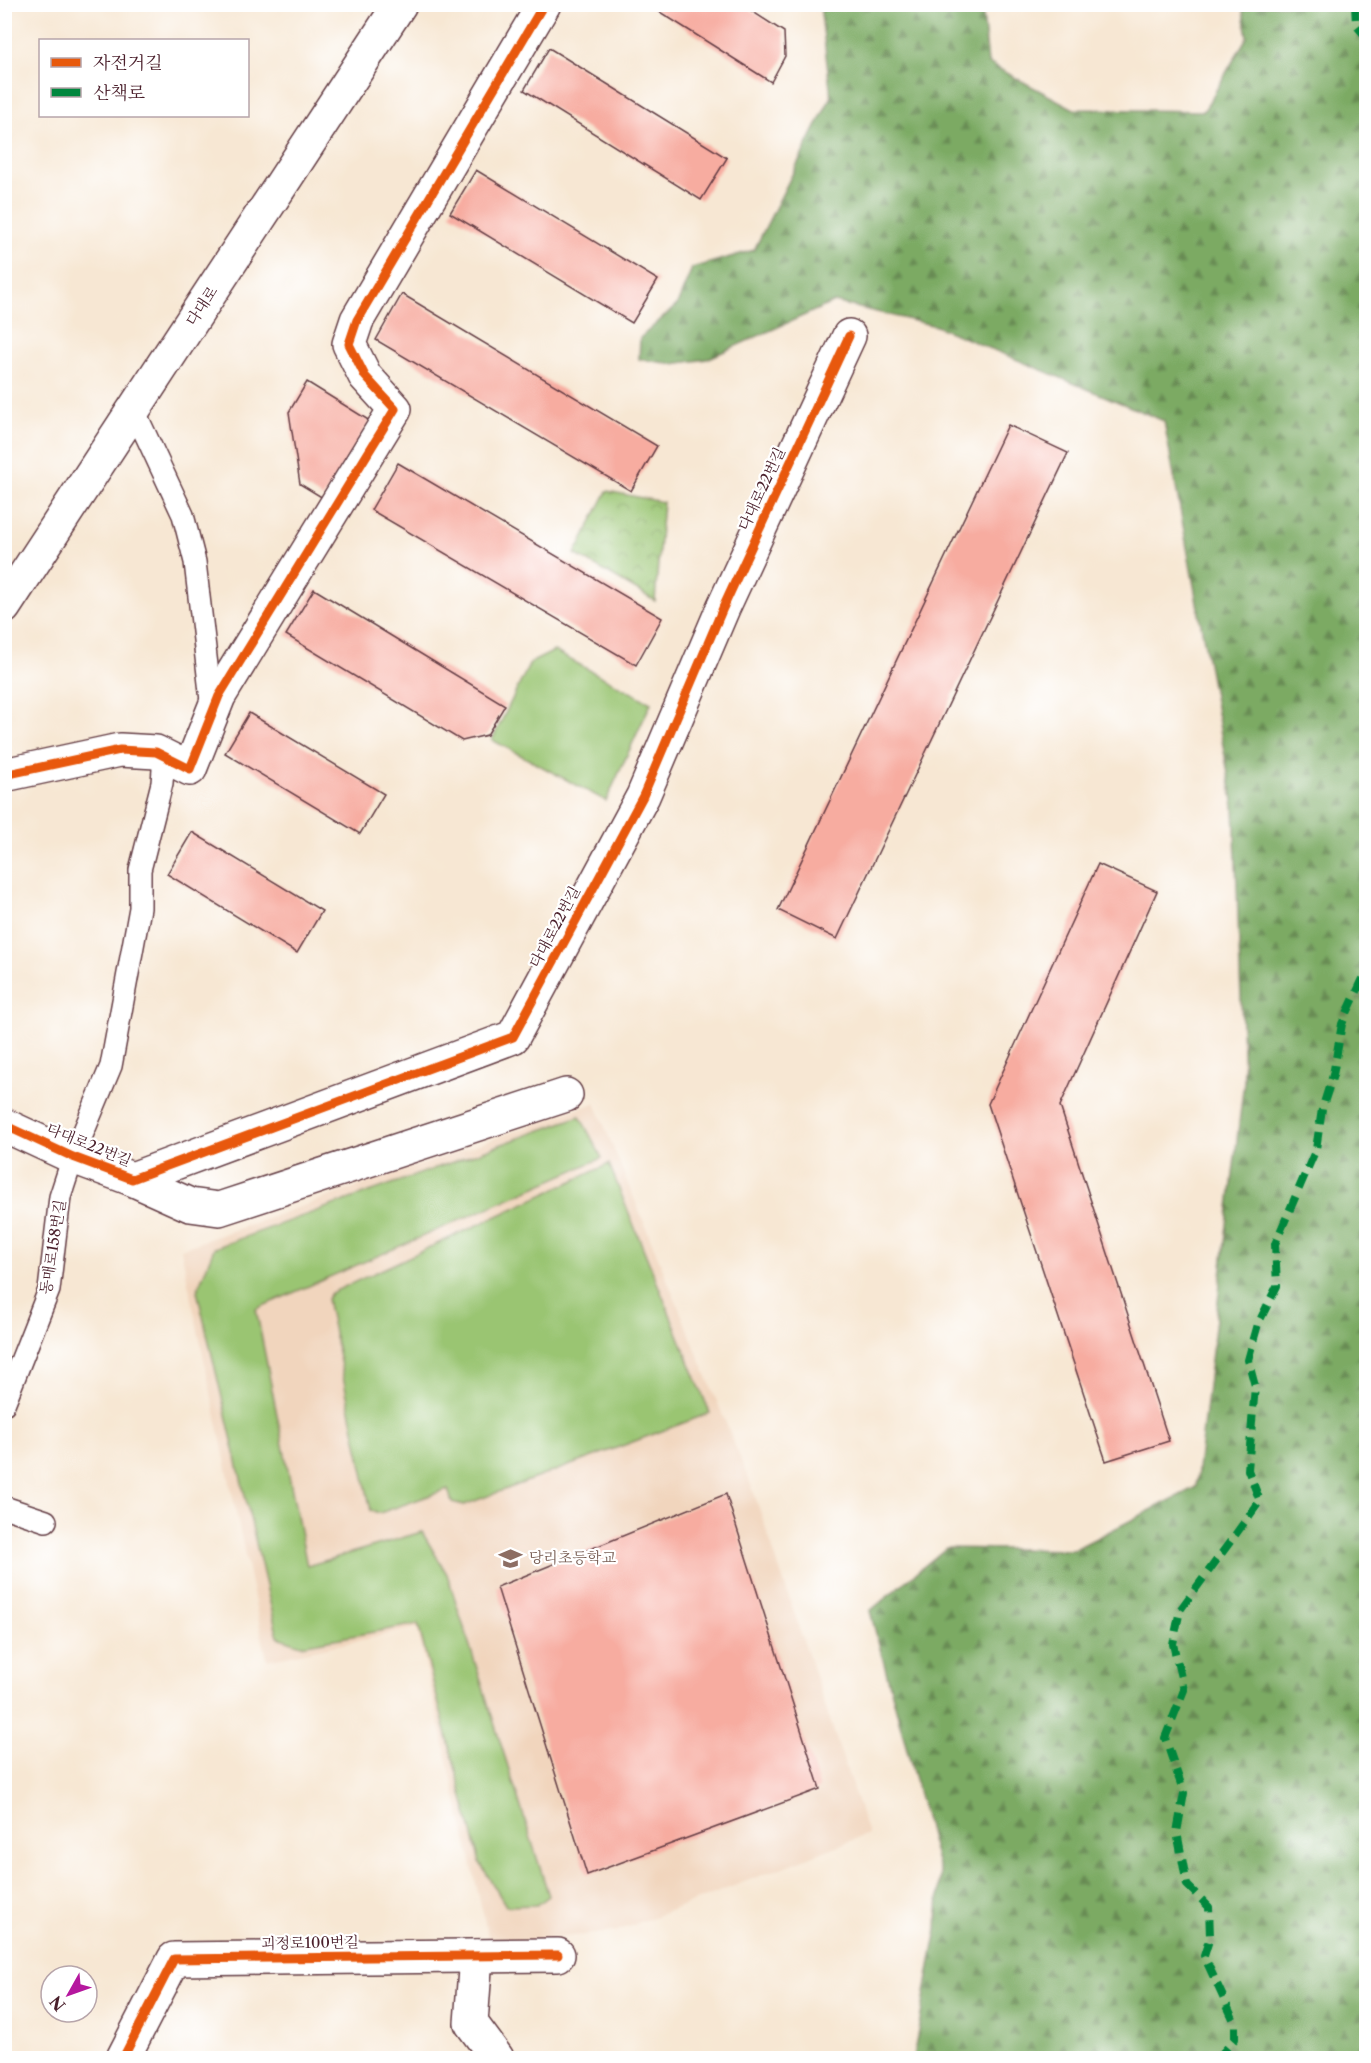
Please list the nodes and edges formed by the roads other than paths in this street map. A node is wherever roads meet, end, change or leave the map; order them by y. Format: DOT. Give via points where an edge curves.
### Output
graph roads {
  1 [pos="400,4"];
  2 [pos="544,4"];
  3 [pos="849,336"];
  4 [pos="134,410"];
  5 [pos="4,607"];
  6 [pos="213,712"];
  7 [pos="164,756"];
  8 [pos="4,775"];
  9 [pos="566,1095"];
  10 [pos="4,1125"];
  11 [pos="73,1157"];
  12 [pos="132,1179"];
  13 [pos="4,1404"];
  14 [pos="4,1507"];
  15 [pos="46,1521"];
  16 [pos="558,1955"];
  17 [pos="476,1956"];
  18 [pos="123,2058"];
  19 [pos="497,2058"];
  1 -- 4 [label="street, 다대로"];
  2 -- 6 [label="street" via="357,320 349,344 366,376 395,409 219,696"];
  3 -- 12 [label="street, 다대로22번길" via="723,608 643,796 513,1037"];
  4 -- 5 [label="street, 다대로"];
  4 -- 6 [label="lane" via="188,533"];
  6 -- 7 [label="street" via="190,769"];
  7 -- 8 [label="street" via="120,750"];
  7 -- 11 [label="lane, 동매로158번길" via="162,783 140,870 140,908 111,1066"];
  9 -- 12 [label="street" via="219,1209 190,1204"];
  10 -- 11 [label="street, 다대로22번길"];
  11 -- 12 [label="street, 다대로22번길"];
  11 -- 13 [label="lane, 동매로158번길" via="60,1197 49,1290"];
  14 -- 15 [label="lane"];
  16 -- 17 [label="street, 괴정로100번길"];
  17 -- 18 [label="street, 괴정로100번길" via="174,1959"];
  17 -- 19 [label="street" via="471,2023"];
}
